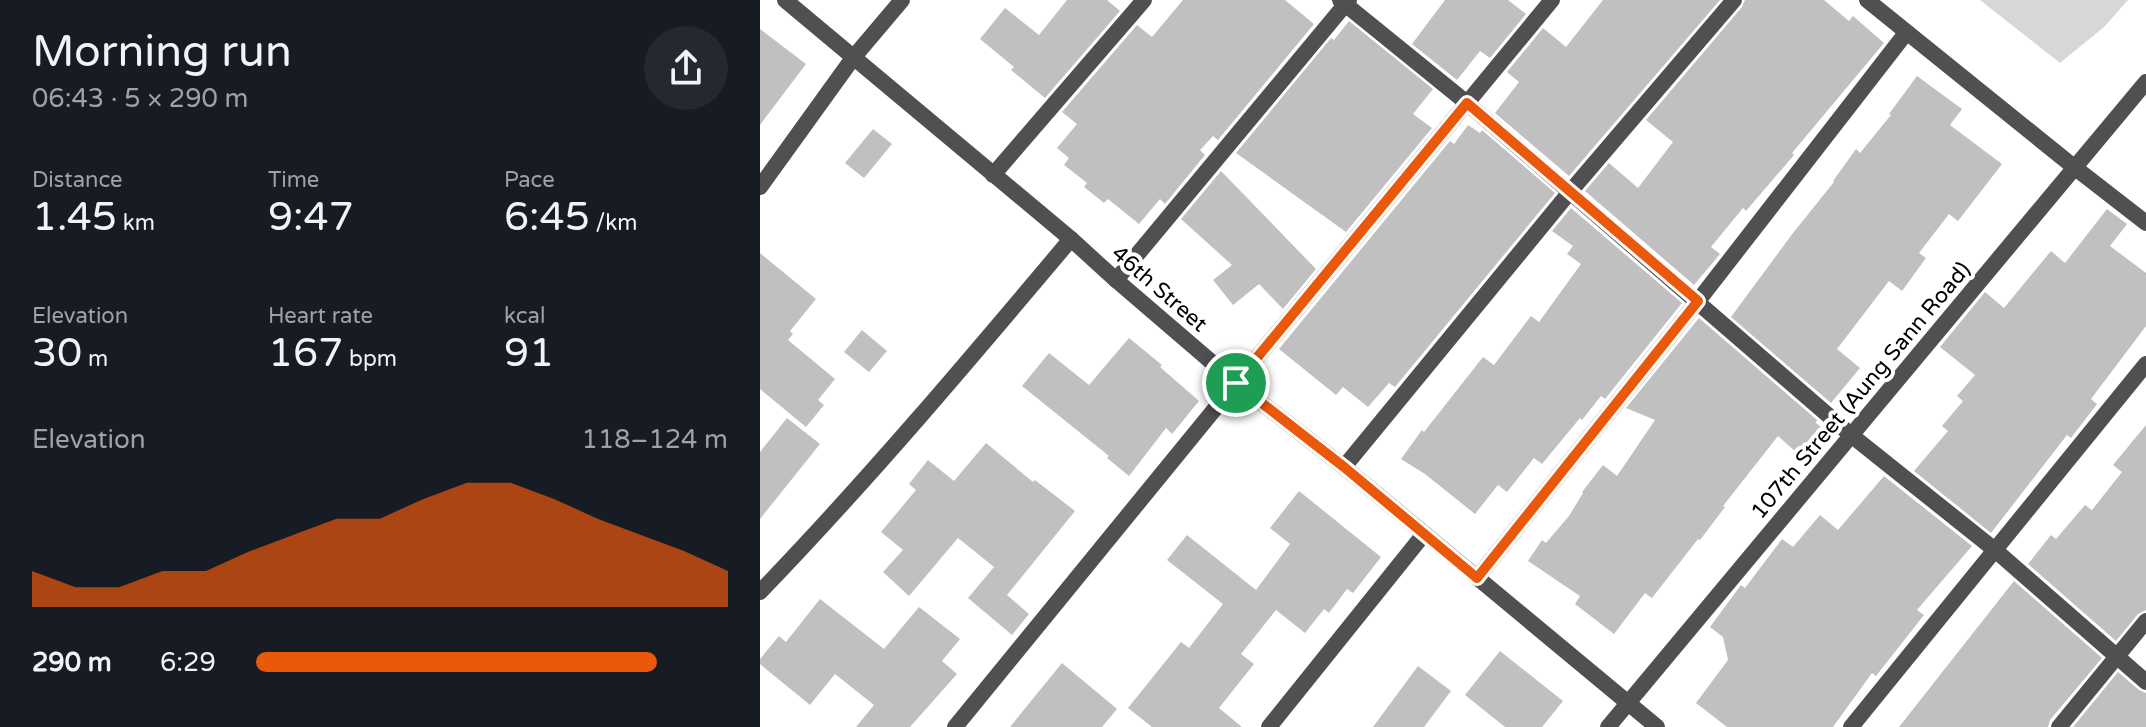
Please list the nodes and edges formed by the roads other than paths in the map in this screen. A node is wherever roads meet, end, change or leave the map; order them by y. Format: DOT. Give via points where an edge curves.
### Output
graph roads {
  1 [pos="785,0"];
  2 [pos="902,0"];
  3 [pos="1144,0"];
  4 [pos="1552,0"];
  5 [pos="1734,0"];
  6 [pos="1867,0"];
  7 [pos="1345,2"];
  8 [pos="1906,33"];
  9 [pos="853,58"];
  10 [pos="2146,82"];
  11 [pos="1467,103"];
  12 [pos="2074,167"];
  13 [pos="993,175"];
  14 [pos="760,187"];
  15 [pos="1569,193"];
  16 [pos="2146,223"];
  17 [pos="1071,239"];
  18 [pos="1116,280"];
  19 [pos="1698,301"];
  20 [pos="2146,364"];
  21 [pos="1236,383"];
  22 [pos="1851,435"];
  23 [pos="1344,467"];
  24 [pos="1424,534"];
  25 [pos="1995,550"];
  26 [pos="1477,578"];
  27 [pos="760,592"];
  28 [pos="2146,621"];
  29 [pos="2116,657"];
  30 [pos="2146,682"];
  31 [pos="1628,702"];
  32 [pos="955,727"];
  33 [pos="1269,727"];
  34 [pos="1608,727"];
  35 [pos="1657,727"];
  36 [pos="1851,727"];
  37 [pos="2059,727"];
  1 -- 9 [label="street, 46th Street"];
  2 -- 9 [label="street"];
  3 -- 13 [label="street"];
  4 -- 11 [label="street"];
  5 -- 15 [label="street"];
  6 -- 8 [label="street"];
  7 -- 11 [label="street"];
  7 -- 18 [label="street"];
  8 -- 12 [label="street"];
  8 -- 19 [label="street"];
  9 -- 13 [label="street, 46th Street"];
  9 -- 14 [label="street"];
  10 -- 12 [label="street, 107th Street (Aung Sann Road)"];
  11 -- 15 [label="street"];
  11 -- 21 [label="street"];
  12 -- 16 [label="street"];
  12 -- 22 [label="street, 107th Street (Aung Sann Road)"];
  13 -- 17 [label="street, 46th Street"];
  15 -- 19 [label="street"];
  15 -- 23 [label="street"];
  17 -- 18 [label="street, 46th Street"];
  17 -- 27 [label="street" via="903,437"];
  18 -- 21 [label="street, 46th Street"];
  19 -- 22 [label="street"];
  19 -- 26 [label="street"];
  20 -- 25 [label="street"];
  21 -- 23 [label="street, 46th Street"];
  21 -- 32 [label="street"];
  22 -- 25 [label="street"];
  22 -- 31 [label="street, 107th Street (Aung Sann Road)"];
  23 -- 24 [label="street, 46th Street"];
  24 -- 26 [label="street, 46th Street"];
  24 -- 33 [label="street"];
  25 -- 29 [label="street"];
  25 -- 36 [label="street"];
  26 -- 31 [label="street, 46th Street"];
  28 -- 29 [label="street"];
  29 -- 30 [label="street"];
  29 -- 37 [label="street"];
  31 -- 34 [label="street, 107th Street (Aung Sann Road)"];
  31 -- 35 [label="street, 46th Street"];
}
